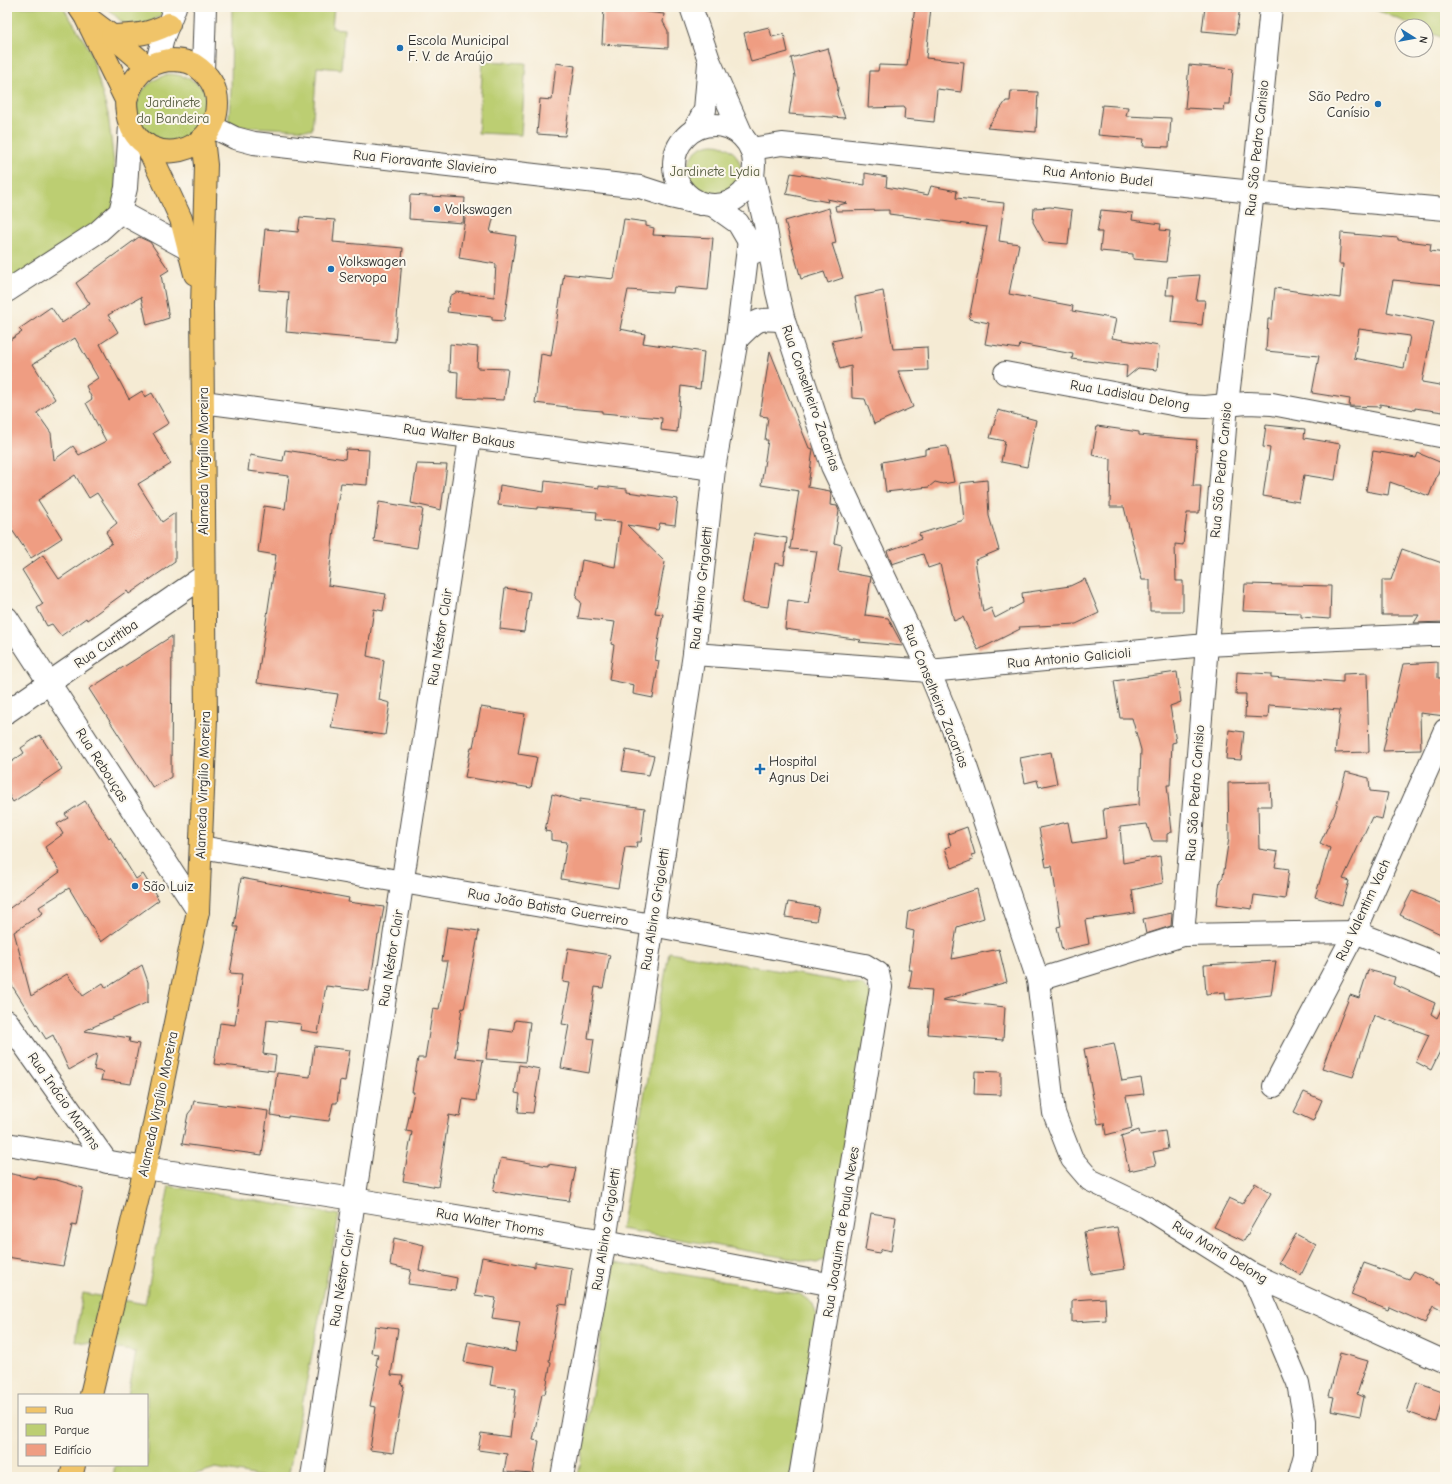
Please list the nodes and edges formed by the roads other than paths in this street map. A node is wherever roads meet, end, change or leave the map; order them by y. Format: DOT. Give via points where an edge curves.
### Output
graph roads {
  1 [pos="205,7"];
  2 [pos="691,7"];
  3 [pos="1270,7"];
  4 [pos="82,12"];
  5 [pos="172,15"];
  6 [pos="112,36"];
  7 [pos="709,60"];
  8 [pos="152,64"];
  9 [pos="203,71"];
  10 [pos="126,100"];
  11 [pos="130,125"];
  12 [pos="694,130"];
  13 [pos="208,133"];
  14 [pos="747,143"];
  15 [pos="146,144"];
  16 [pos="675,156"];
  17 [pos="753,175"];
  18 [pos="640,186"];
  19 [pos="1253,192"];
  20 [pos="708,205"];
  21 [pos="1445,209"];
  22 [pos="120,212"];
  23 [pos="749,240"];
  24 [pos="190,250"];
  25 [pos="7,291"];
  26 [pos="777,292"];
  27 [pos="202,306"];
  28 [pos="784,321"];
  29 [pos="737,339"];
  30 [pos="1005,373"];
  31 [pos="203,402"];
  32 [pos="1226,404"];
  33 [pos="1445,437"];
  34 [pos="470,438"];
  35 [pos="714,469"];
  36 [pos="204,576"];
  37 [pos="7,618"];
  38 [pos="1445,635"];
  39 [pos="1206,645"];
  40 [pos="694,654"];
  41 [pos="929,671"];
  42 [pos="50,683"];
  43 [pos="7,712"];
  44 [pos="1445,730"];
  45 [pos="201,847"];
  46 [pos="403,883"];
  47 [pos="198,911"];
  48 [pos="652,925"];
  49 [pos="1355,932"];
  50 [pos="1184,935"];
  51 [pos="1445,966"];
  52 [pos="1038,980"];
  53 [pos="881,987"];
  54 [pos="7,1021"];
  55 [pos="1274,1086"];
  56 [pos="1054,1113"];
  57 [pos="7,1144"];
  58 [pos="107,1162"];
  59 [pos="145,1168"];
  60 [pos="354,1199"];
  61 [pos="605,1241"];
  62 [pos="1252,1274"];
  63 [pos="833,1285"];
  64 [pos="1445,1362"];
  65 [pos="91,1394"];
  66 [pos="74,1466"];
  67 [pos="71,1477"];
  68 [pos="312,1477"];
  69 [pos="562,1477"];
  70 [pos="800,1477"];
  71 [pos="1299,1477"];
  1 -- 9 [label="street"];
  2 -- 7 [label="street"];
  3 -- 19 [label="street, Rua São Pedro Canisio"];
  4 -- 6 [label="main road"];
  4 -- 10 [label="main road"];
  5 -- 6 [label="main road" via="154,31"];
  5 -- 8 [label="street"];
  6 -- 8 [label="main road"];
  7 -- 12 [label="street" via="705,110"];
  7 -- 14 [label="street"];
  8 -- 9 [label="main road" via="174,60 190,63"];
  8 -- 10 [label="main road" via="137,75"];
  9 -- 13 [label="main road" via="212,83 217,97 217,112"];
  10 -- 11 [label="main road" via="126,113"];
  11 -- 15 [label="main road"];
  11 -- 22 [label="street" via="126,188"];
  12 -- 14 [label="street" via="707,125 720,125 733,129"];
  12 -- 16 [label="street" via="684,138"];
  13 -- 15 [label="main road" via="190,148 175,152 160,150"];
  13 -- 18 [label="street, Rua Fioravante Slavieiro" via="254,143"];
  13 -- 27 [label="main road, Alameda Virgílio Moreira"];
  14 -- 17 [label="street"];
  14 -- 19 [label="street, Rua Antonio Budel" via="782,144"];
  15 -- 24 [label="main road, Alameda Virgílio Moreira" via="181,219"];
  16 -- 18 [label="street" via="662,171"];
  16 -- 20 [label="street" via="675,176 680,188 689,198"];
  17 -- 20 [label="street" via="748,187 739,197 727,203"];
  17 -- 26 [label="street, Rua Conselheiro Zacarias"];
  18 -- 20 [label="street, Rua Fioravante Slavieiro" via="671,197"];
  19 -- 21 [label="street, Rua Antonio Budel"];
  19 -- 32 [label="street, Rua São Pedro Canisio"];
  20 -- 23 [label="street, Rua Conselheiro Zacarias" via="738,223"];
  22 -- 24 [label="street"];
  22 -- 25 [label="street" via="98,232"];
  23 -- 26 [label="street, Rua Conselheiro Zacarias"];
  23 -- 29 [label="street, Rua Albino Grigoletti"];
  24 -- 27 [label="main road, Alameda Virgílio Moreira"];
  26 -- 28 [label="street, Rua Conselheiro Zacarias"];
  27 -- 31 [label="main road, Alameda Virgílio Moreira"];
  28 -- 29 [label="street" via="762,319 754,322"];
  28 -- 41 [label="street, Rua Conselheiro Zacarias" via="832,466"];
  29 -- 35 [label="street, Rua Albino Grigoletti"];
  30 -- 32 [label="street, Rua Ladislau Delong" via="1183,406 1205,407"];
  31 -- 34 [label="street, Rua Walter Bakaus"];
  31 -- 36 [label="main road, Alameda Virgílio Moreira"];
  32 -- 33 [label="street, Rua Ladislau Delong" via="1272,404"];
  32 -- 39 [label="street, Rua São Pedro Canisio"];
  34 -- 35 [label="street, Rua Walter Bakaus"];
  34 -- 46 [label="street, Rua Néstor Clair"];
  35 -- 40 [label="street, Rua Albino Grigoletti"];
  36 -- 42 [label="street, Rua Curitiba"];
  36 -- 45 [label="main road, Alameda Virgílio Moreira" via="206,719"];
  37 -- 42 [label="street, Rua Rebouças"];
  38 -- 39 [label="street, Rua Antonio Galicioli"];
  39 -- 41 [label="street, Rua Antonio Galicioli"];
  39 -- 50 [label="street, Rua São Pedro Canisio"];
  40 -- 41 [label="street, Rua Antonio Galicioli"];
  40 -- 48 [label="street, Rua Albino Grigoletti"];
  41 -- 52 [label="street, Rua Conselheiro Zacarias" via="955,734"];
  42 -- 43 [label="street, Rua Curitiba"];
  42 -- 47 [label="street, Rua Rebouças"];
  44 -- 49 [label="street, Rua Valentim Vach"];
  45 -- 46 [label="street, Rua João Batista Guerreiro"];
  45 -- 47 [label="main road, Alameda Virgílio Moreira"];
  46 -- 48 [label="street, Rua João Batista Guerreiro"];
  46 -- 60 [label="street, Rua Néstor Clair"];
  47 -- 59 [label="main road, Alameda Virgílio Moreira"];
  48 -- 53 [label="street, Rua João Batista Guerreiro" via="865,965 878,973"];
  48 -- 61 [label="street, Rua Albino Grigoletti"];
  49 -- 50 [label="street"];
  49 -- 51 [label="street"];
  49 -- 55 [label="street, Rua Valentim Vach"];
  50 -- 52 [label="street"];
  52 -- 56 [label="street, Rua Conselheiro Zacarias"];
  53 -- 63 [label="street, Rua Joaquim de Paula Neves"];
  54 -- 58 [label="street, Rua Inácio Martins"];
  56 -- 62 [label="street, Rua Maria Delong" via="1072,1159 1090,1180 1146,1207"];
  57 -- 58 [label="street, Rua Walter Thoms"];
  58 -- 59 [label="street, Rua Walter Thoms"];
  59 -- 60 [label="street, Rua Walter Thoms"];
  59 -- 65 [label="main road, Alameda Virgílio Moreira"];
  60 -- 61 [label="street, Rua Walter Thoms"];
  60 -- 68 [label="street, Rua Néstor Clair"];
  61 -- 63 [label="street, Rua Walter Thoms"];
  61 -- 69 [label="street, Rua Albino Grigoletti"];
  62 -- 64 [label="street, Rua Maria Delong"];
  62 -- 71 [label="street" via="1298,1382 1305,1421 1305,1455"];
  63 -- 70 [label="street, Rua Joaquim de Paula Neves"];
  66 -- 67 [label="main road"];
}
